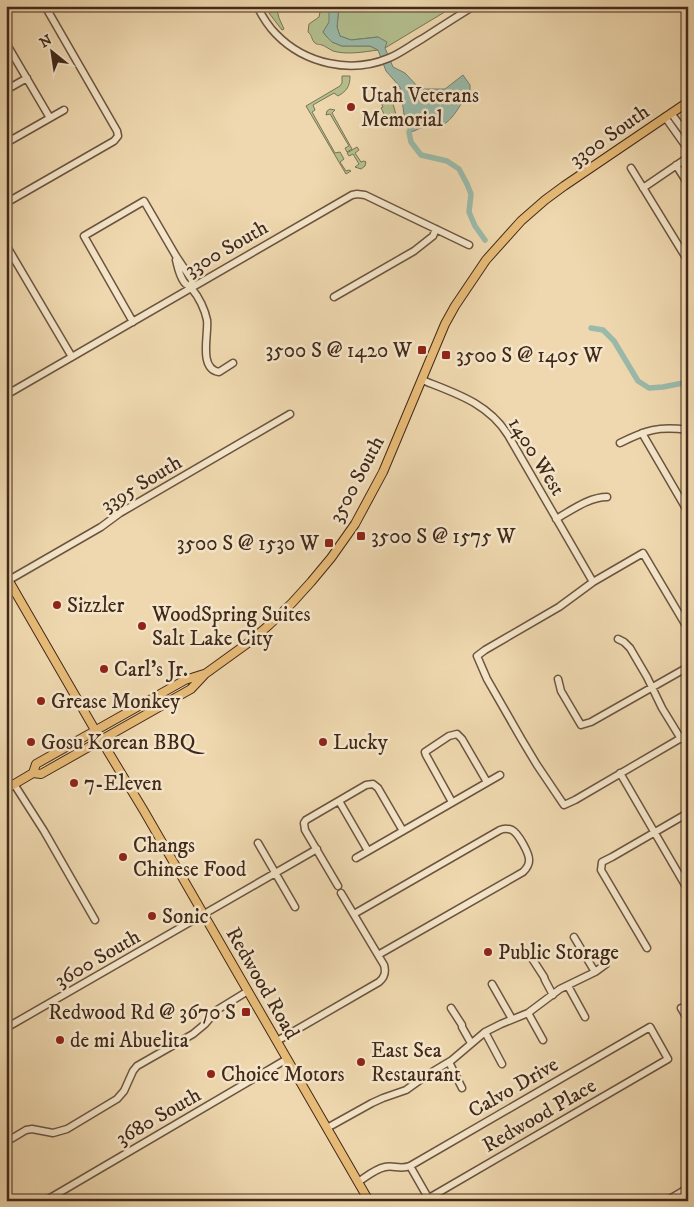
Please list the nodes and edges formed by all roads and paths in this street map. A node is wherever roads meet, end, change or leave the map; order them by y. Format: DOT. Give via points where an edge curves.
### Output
graph roads {
  1 [pos="45,6"];
  2 [pos="256,6"];
  3 [pos="474,6"];
  4 [pos="6,43"];
  5 [pos="26,78"];
  6 [pos="6,90"];
  7 [pos="688,102"];
  8 [pos="64,110"];
  9 [pos="668,115"];
  10 [pos="50,118"];
  11 [pos="688,136"];
  12 [pos="6,144"];
  13 [pos="687,147"];
  14 [pos="688,158"];
  15 [pos="676,165"];
  16 [pos="631,168"];
  17 [pos="688,184"];
  18 [pos="643,188"];
  19 [pos="6,203"];
  20 [pos="436,229"];
  21 [pos="6,245"];
  22 [pos="469,245"];
  23 [pos="486,260"];
  24 [pos="688,261"];
  25 [pos="192,288"];
  26 [pos="334,297"];
  27 [pos="133,322"];
  28 [pos="72,357"];
  29 [pos="233,363"];
  30 [pos="422,380"];
  31 [pos="6,395"];
  32 [pos="290,414"];
  33 [pos="688,430"];
  34 [pos="642,433"];
  35 [pos="620,443"];
  36 [pos="608,497"];
  37 [pos="688,512"];
  38 [pos="556,519"];
  39 [pos="7,578"];
  40 [pos="593,582"];
  41 [pos="688,629"];
  42 [pos="618,639"];
  43 [pos="688,667"];
  44 [pos="205,674"];
  45 [pos="558,678"];
  46 [pos="652,687"];
  47 [pos="96,730"];
  48 [pos="688,734"];
  49 [pos="680,739"];
  50 [pos="101,740"];
  51 [pos="33,773"];
  52 [pos="620,774"];
  53 [pos="500,775"];
  54 [pos="488,782"];
  55 [pos="14,784"];
  56 [pos="6,789"];
  57 [pos="339,801"];
  58 [pos="452,802"];
  59 [pos="688,813"];
  60 [pos="403,831"];
  61 [pos="654,833"];
  62 [pos="258,844"];
  63 [pos="316,849"];
  64 [pos="368,851"];
  65 [pos="356,858"];
  66 [pos="276,873"];
  67 [pos="688,890"];
  68 [pos="296,907"];
  69 [pos="354,914"];
  70 [pos="204,915"];
  71 [pos="95,920"];
  72 [pos="574,937"];
  73 [pos="647,948"];
  74 [pos="378,955"];
  75 [pos="533,960"];
  76 [pos="606,964"];
  77 [pos="595,972"];
  78 [pos="492,984"];
  79 [pos="568,986"];
  80 [pos="248,991"];
  81 [pos="553,995"];
  82 [pos="451,1008"];
  83 [pos="681,1008"];
  84 [pos="528,1013"];
  85 [pos="584,1017"];
  86 [pos="512,1019"];
  87 [pos="688,1020"];
  88 [pos="6,1028"];
  89 [pos="485,1032"];
  90 [pos="543,1040"];
  91 [pos="277,1041"];
  92 [pos="471,1043"];
  93 [pos="287,1059"];
  94 [pos="668,1059"];
  95 [pos="449,1062"];
  96 [pos="502,1064"];
  97 [pos="462,1088"];
  98 [pos="327,1128"];
  99 [pos="6,1142"];
  100 [pos="410,1166"];
  101 [pos="358,1182"];
  102 [pos="688,1188"];
  103 [pos="429,1199"];
  104 [pos="45,1201"];
  105 [pos="369,1201"];
  106 [pos="666,1201"];
  1 -- 19 [label="street" via="118,136"];
  2 -- 3 [label="street" via="288,45 324,62 357,65 389,58"];
  4 -- 5 [label="street"];
  5 -- 6 [label="street"];
  5 -- 10 [label="street"];
  7 -- 9 [label="main road, 3300 South"];
  8 -- 10 [label="street"];
  9 -- 11 [label="street"];
  9 -- 13 [label="street"];
  9 -- 23 [label="main road, 3300 South" via="545,200"];
  10 -- 12 [label="street"];
  13 -- 14 [label="street"];
  14 -- 15 [label="street"];
  15 -- 17 [label="street"];
  15 -- 18 [label="street"];
  16 -- 18 [label="street"];
  18 -- 24 [label="street"];
  20 -- 22 [label="street, 3300 South"];
  20 -- 25 [label="street, 3300 South" via="366,195 357,194"];
  20 -- 26 [label="street" via="414,251"];
  21 -- 28 [label="street"];
  23 -- 30 [label="main road, 3500 South" via="451,314"];
  25 -- 27 [label="street, 3300 South"];
  25 -- 27 [label="street" via="180,275 176,256 144,201 84,236"];
  25 -- 29 [label="street" via="206,318 205,346 210,367 218,372"];
  27 -- 28 [label="street, 3300 South"];
  28 -- 31 [label="street, 3300 South"];
  30 -- 38 [label="street, 1400 West" via="472,400 498,422"];
  30 -- 44 [label="main road, 3500 South" via="377,484 331,558 268,626"];
  32 -- 39 [label="street, 3395 South" via="100,527"];
  33 -- 34 [label="street" via="656,429"];
  34 -- 35 [label="street"];
  34 -- 37 [label="street"];
  36 -- 38 [label="street" via="592,499"];
  38 -- 40 [label="street, 1400 West"];
  39 -- 47 [label="main road, Redwood Road"];
  40 -- 41 [label="street" via="644,553"];
  40 -- 52 [label="street" via="559,607 477,656 522,740 564,805"];
  42 -- 46 [label="street" via="630,648"];
  43 -- 46 [label="street"];
  44 -- 47 [label="main road, 3500 South" via="185,680"];
  44 -- 50 [label="main road, 3500 South" via="191,689"];
  45 -- 46 [label="street" via="561,691 581,726"];
  46 -- 49 [label="street"];
  47 -- 50 [label="main road, Redwood Road"];
  47 -- 51 [label="main road, 3500 South" via="36,764"];
  48 -- 49 [label="street"];
  49 -- 52 [label="street"];
  50 -- 51 [label="main road, 3500 South" via="41,774"];
  50 -- 70 [label="main road, Redwood Road"];
  51 -- 55 [label="main road, 3500 South"];
  52 -- 61 [label="street"];
  53 -- 54 [label="street"];
  54 -- 58 [label="street"];
  54 -- 58 [label="street" via="462,739 457,734 450,736 425,752"];
  55 -- 56 [label="main road, 3500 South"];
  55 -- 71 [label="street"];
  57 -- 60 [label="street" via="373,784"];
  57 -- 63 [label="street" via="304,823"];
  57 -- 64 [label="street"];
  58 -- 60 [label="street"];
  59 -- 61 [label="street"];
  60 -- 64 [label="street"];
  61 -- 67 [label="street"];
  61 -- 73 [label="street" via="602,862 601,870"];
  62 -- 66 [label="street"];
  63 -- 66 [label="street, 3600 South"];
  63 -- 69 [label="street"];
  64 -- 65 [label="street"];
  66 -- 68 [label="street"];
  66 -- 70 [label="street, 3600 South"];
  69 -- 74 [label="street"];
  69 -- 74 [label="street" via="504,828 516,834 528,854 530,859 523,872"];
  70 -- 80 [label="main road, Redwood Road"];
  70 -- 88 [label="street, 3600 South"];
  72 -- 77 [label="street"];
  74 -- 91 [label="street" via="385,970 383,979"];
  75 -- 81 [label="street"];
  76 -- 77 [label="street"];
  77 -- 79 [label="street"];
  78 -- 86 [label="street"];
  79 -- 81 [label="street"];
  79 -- 85 [label="street"];
  80 -- 91 [label="main road, Redwood Road"];
  80 -- 99 [label="street" via="217,1010 193,1034 137,1066 113,1102 67,1130 53,1133 26,1130"];
  81 -- 84 [label="street"];
  82 -- 92 [label="street"];
  83 -- 87 [label="street"];
  84 -- 86 [label="street"];
  84 -- 90 [label="street"];
  86 -- 89 [label="street"];
  89 -- 92 [label="street"];
  89 -- 96 [label="street"];
  91 -- 93 [label="main road, Redwood Road"];
  92 -- 95 [label="street"];
  93 -- 98 [label="main road, Redwood Road"];
  93 -- 104 [label="street, 3680 South"];
  94 -- 100 [label="street, Calvo Drive" via="650,1027"];
  94 -- 103 [label="street, Redwood Place"];
  95 -- 97 [label="street"];
  95 -- 98 [label="street" via="406,1090"];
  98 -- 101 [label="main road, Redwood Road"];
  100 -- 101 [label="street, Calvo Drive" via="386,1167"];
  100 -- 103 [label="street"];
  101 -- 105 [label="main road, Redwood Road"];
  102 -- 106 [label="street"];
}
